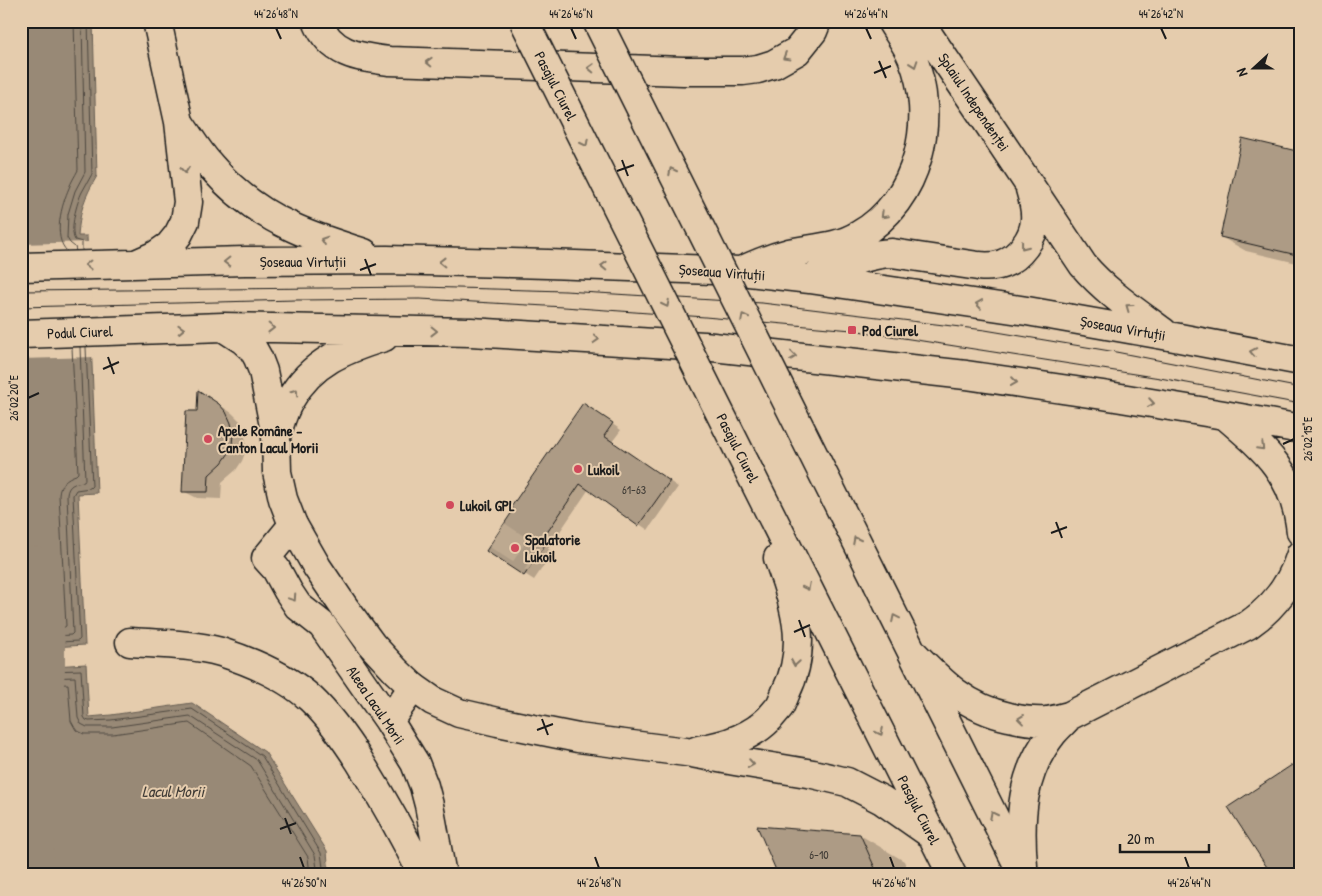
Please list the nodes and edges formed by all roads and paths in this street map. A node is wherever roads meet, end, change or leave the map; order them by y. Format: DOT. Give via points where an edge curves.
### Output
graph roads {
  1 [pos="157,21"];
  2 [pos="317,21"];
  3 [pos="524,21"];
  4 [pos="596,21"];
  5 [pos="817,21"];
  6 [pos="891,21"];
  7 [pos="919,21"];
  8 [pos="178,117"];
  9 [pos="1029,183"];
  10 [pos="387,260"];
  11 [pos="137,264"];
  12 [pos="21,267"];
  13 [pos="740,271"];
  14 [pos="810,279"];
  15 [pos="222,327"];
  16 [pos="403,331"];
  17 [pos="21,334"];
  18 [pos="1169,336"];
  19 [pos="1301,361"];
  20 [pos="1224,415"];
  21 [pos="1301,429"];
  22 [pos="276,436"];
  23 [pos="746,465"];
  24 [pos="293,526"];
  25 [pos="1301,532"];
  26 [pos="1301,554"];
  27 [pos="130,642"];
  28 [pos="912,652"];
  29 [pos="413,687"];
  30 [pos="1070,716"];
  31 [pos="388,721"];
  32 [pos="686,752"];
  33 [pos="932,835"];
  34 [pos="423,875"];
  35 [pos="442,875"];
  36 [pos="952,875"];
  37 [pos="1023,875"];
  1 -- 8 [label="main road"];
  5 -- 2 [label="main road, one-way" via="796,51 774,64 743,71 362,58 328,40"];
  3 -- 23 [label="main road, Pasajul Ciurel, one-way, bridge"];
  28 -- 4 [label="main road, one-way, bridge"];
  6 -- 13 [label="main road, one-way" via="912,57 923,98 919,156 906,188 886,214 859,235 843,243 770,258"];
  7 -- 9 [label="main road, Splaiul Independenței"];
  10 -- 8 [label="main road, one-way" via="320,238 271,216 230,186 210,165"];
  8 -- 11 [label="main road, one-way" via="188,202 185,221 168,246"];
  9 -- 14 [label="main road, Splaiul Independenței, one-way" via="1034,205 1033,231 1022,250 1007,262 978,266 892,252 878,253"];
  18 -- 9 [label="main road, Splaiul Independenței, one-way" via="1096,280"];
  10 -- 11 [label="main road, Șoseaua Virtuții, one-way"];
  13 -- 10 [label="main road, Șoseaua Virtuții, one-way"];
  11 -- 12 [label="main road, one-way"];
  13 -- 14 [label="main road, Șoseaua Virtuții"];
  18 -- 14 [label="main road, Șoseaua Virtuții, one-way"];
  15 -- 16 [label="main road, one-way"];
  17 -- 15 [label="main road, Podul Ciurel, one-way"];
  15 -- 22 [label="main road" via="243,340 258,358"];
  16 -- 20 [label="main road, one-way" via="704,346 966,375"];
  22 -- 16 [label="main road, one-way" via="290,399 313,370 344,351"];
  19 -- 18 [label="main road, Șoseaua Virtuții, one-way"];
  20 -- 21 [label="main road"];
  20 -- 25 [label="main road, one-way" via="1258,444 1280,469 1293,495"];
  22 -- 24 [label="main road" via="277,472"];
  23 -- 32 [label="main road, one-way" via="794,611 798,640 796,666 779,708 763,725 731,743"];
  23 -- 33 [label="main road, Pasajul Ciurel, one-way"];
  24 -- 29 [label="main road" via="317,567 372,645"];
  24 -- 31 [label="main road, Aleea Lacul Morii, one-way" via="266,558 298,606 322,625"];
  26 -- 30 [label="main road" via="1283,590 1260,618"];
  27 -- 34 [label="main road" via="219,652 278,676 310,699 338,730 372,782"];
  30 -- 28 [label="main road, one-way" via="1046,721 992,714 966,701 941,682"];
  37 -- 28 [label="main road, one-way"];
  29 -- 31 [label="main road"];
  29 -- 32 [label="main road" via="459,713 578,738"];
  30 -- 37 [label="main road" via="1041,751 1028,778 1022,806"];
  31 -- 35 [label="main road, Aleea Lacul Morii" via="415,764 424,786"];
  32 -- 33 [label="main road, one-way" via="847,782 882,800"];
  33 -- 36 [label="main road, Pasajul Ciurel"];
}
